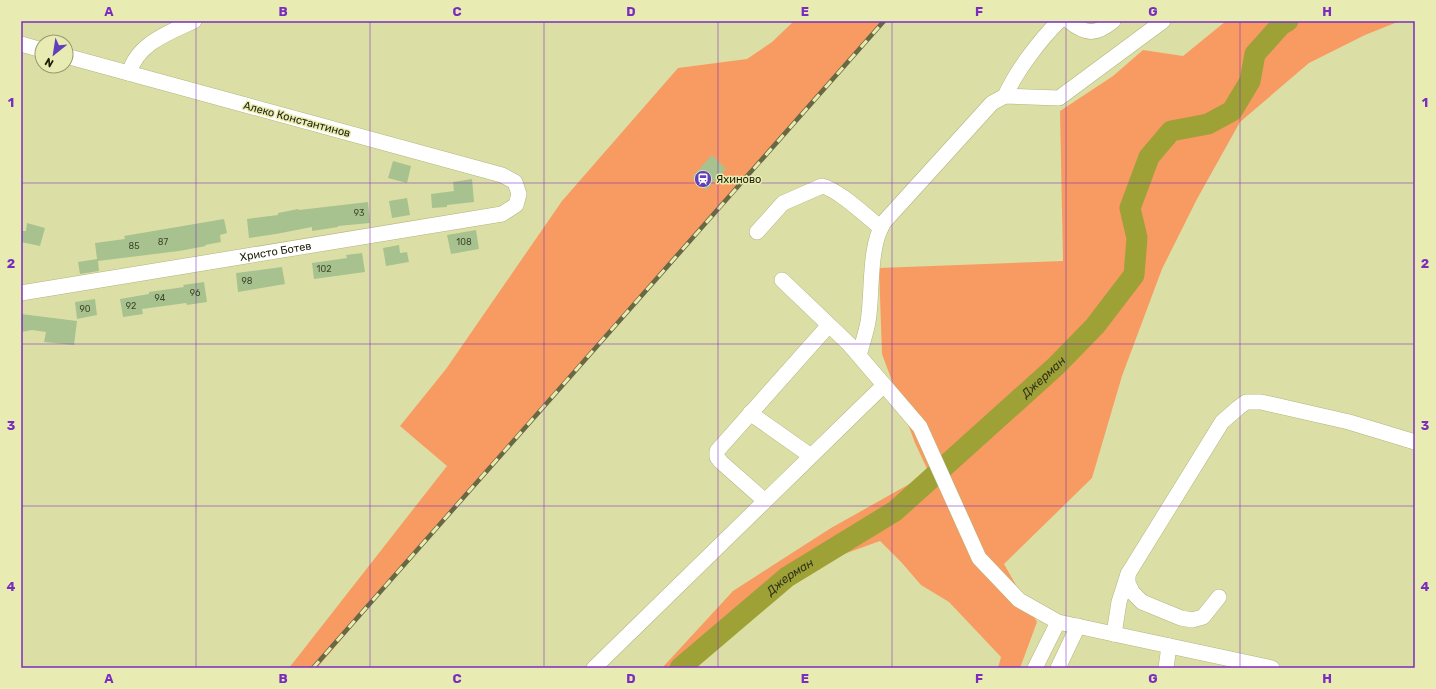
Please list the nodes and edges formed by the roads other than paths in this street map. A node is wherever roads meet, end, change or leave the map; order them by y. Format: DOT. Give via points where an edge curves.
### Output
graph roads {
  1 [pos="194,21"];
  2 [pos="1059,21"];
  3 [pos="1070,21"];
  4 [pos="1113,21"];
  5 [pos="1164,21"];
  6 [pos="21,44"];
  7 [pos="34,48"];
  8 [pos="74,58"];
  9 [pos="129,73"];
  10 [pos="1005,96"];
  11 [pos="519,194"];
  12 [pos="881,228"];
  13 [pos="757,232"];
  14 [pos="782,280"];
  15 [pos="21,293"];
  16 [pos="829,325"];
  17 [pos="859,355"];
  18 [pos="884,384"];
  19 [pos="750,413"];
  20 [pos="1415,442"];
  21 [pos="811,456"];
  22 [pos="765,501"];
  23 [pos="1128,574"];
  24 [pos="1219,597"];
  25 [pos="1058,622"];
  26 [pos="1078,626"];
  27 [pos="1114,634"];
  28 [pos="1169,646"];
  29 [pos="594,668"];
  30 [pos="1035,668"];
  31 [pos="1058,668"];
  32 [pos="1166,668"];
  33 [pos="1272,668"];
  1 -- 9 [label="street" via="156,38 141,51"];
  2 -- 10 [label="street" via="1013,79"];
  3 -- 4 [label="street" via="1079,29 1088,32 1095,32"];
  5 -- 10 [label="street" via="1059,98"];
  6 -- 7 [label="street"];
  8 -- 9 [label="street, Алеко Константинов"];
  9 -- 11 [label="street, Алеко Константинов" via="502,175 515,182"];
  10 -- 12 [label="street" via="992,103"];
  11 -- 15 [label="street, Христо Ботев" via="516,205 502,214"];
  12 -- 13 [label="street" via="839,195 822,186 783,203"];
  12 -- 17 [label="street" via="878,231 875,248 868,323"];
  14 -- 16 [label="street"];
  16 -- 17 [label="street"];
  16 -- 19 [label="street"];
  17 -- 18 [label="street"];
  18 -- 21 [label="street"];
  18 -- 25 [label="street" via="920,427 979,558 1019,600"];
  19 -- 21 [label="street"];
  19 -- 22 [label="street" via="717,451 718,457"];
  20 -- 23 [label="street" via="1349,422 1261,402 1246,402 1222,422"];
  21 -- 22 [label="street"];
  22 -- 29 [label="street"];
  23 -- 24 [label="street" via="1128,583 1142,602 1181,618 1192,620 1203,617"];
  23 -- 27 [label="street" via="1119,602"];
  25 -- 26 [label="street"];
  25 -- 30 [label="street"];
  26 -- 27 [label="street"];
  26 -- 31 [label="street"];
  27 -- 28 [label="street"];
  28 -- 32 [label="street"];
  28 -- 33 [label="street"];
}
